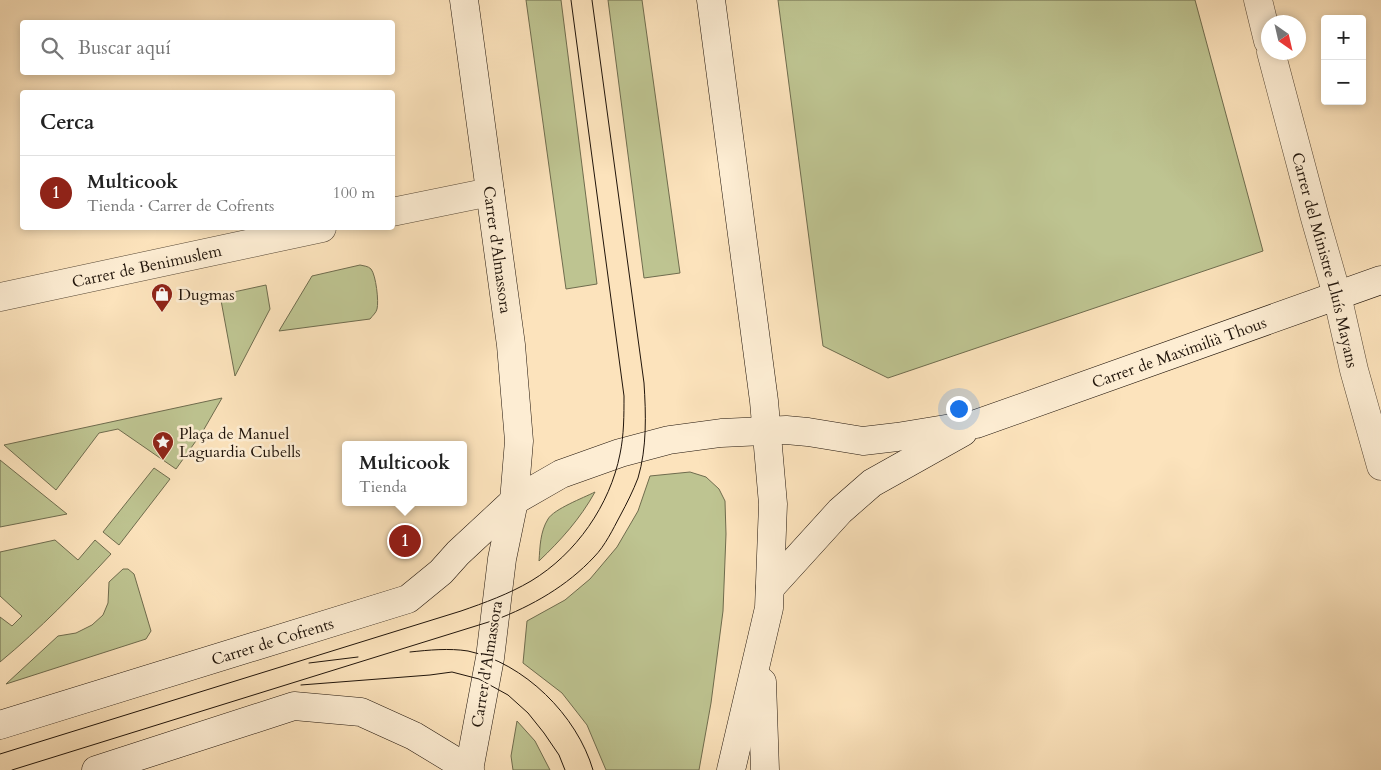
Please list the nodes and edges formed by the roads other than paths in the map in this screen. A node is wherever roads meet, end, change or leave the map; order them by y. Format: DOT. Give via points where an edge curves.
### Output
graph roads {
  1 [pos="464,0"];
  2 [pos="711,0"];
  3 [pos="1258,0"];
  4 [pos="1262,15"];
  5 [pos="1274,60"];
  6 [pos="490,192"];
  7 [pos="395,211"];
  8 [pos="313,230"];
  9 [pos="1381,280"];
  10 [pos="1337,295"];
  11 [pos="0,297"];
  12 [pos="976,424"];
  13 [pos="767,432"];
  14 [pos="1381,466"];
  15 [pos="514,501"];
  16 [pos="770,588"];
  17 [pos="761,645"];
  18 [pos="0,725"];
  19 [pos="469,769"];
  20 [pos="96,770"];
  21 [pos="731,770"];
  22 [pos="765,770"];
  1 -- 6 [label="street, Carrer d'Almassora"];
  2 -- 13 [label="street"];
  3 -- 4 [label="street"];
  5 -- 10 [label="street, Carrer del Ministre Lluís Mayans"];
  6 -- 7 [label="street"];
  6 -- 15 [label="street, Carrer d'Almassora" via="511,345 519,441"];
  8 -- 11 [label="street, Carrer de Benimuslem"];
  9 -- 10 [label="street, Carrer de Maximilià Thous"];
  10 -- 12 [label="street, Carrer de Maximilià Thous"];
  10 -- 14 [label="street, Carrer del Ministre Lluís Mayans"];
  12 -- 13 [label="street, Carrer de Maximilià Thous" via="863,441 808,432"];
  12 -- 16 [label="street, Carrer de Maximilià Thous" via="872,483 840,511"];
  13 -- 15 [label="street" via="721,433 669,440 628,451 561,474"];
  13 -- 16 [label="street" via="773,504"];
  15 -- 18 [label="street, Carrer de Cofrents" via="441,572 408,599"];
  15 -- 19 [label="street, Carrer d'Almassora"];
  16 -- 17 [label="street"];
  17 -- 21 [label="street"];
  17 -- 22 [label="street"];
  19 -- 20 [label="street" via="414,736 361,712 294,706"];
}
